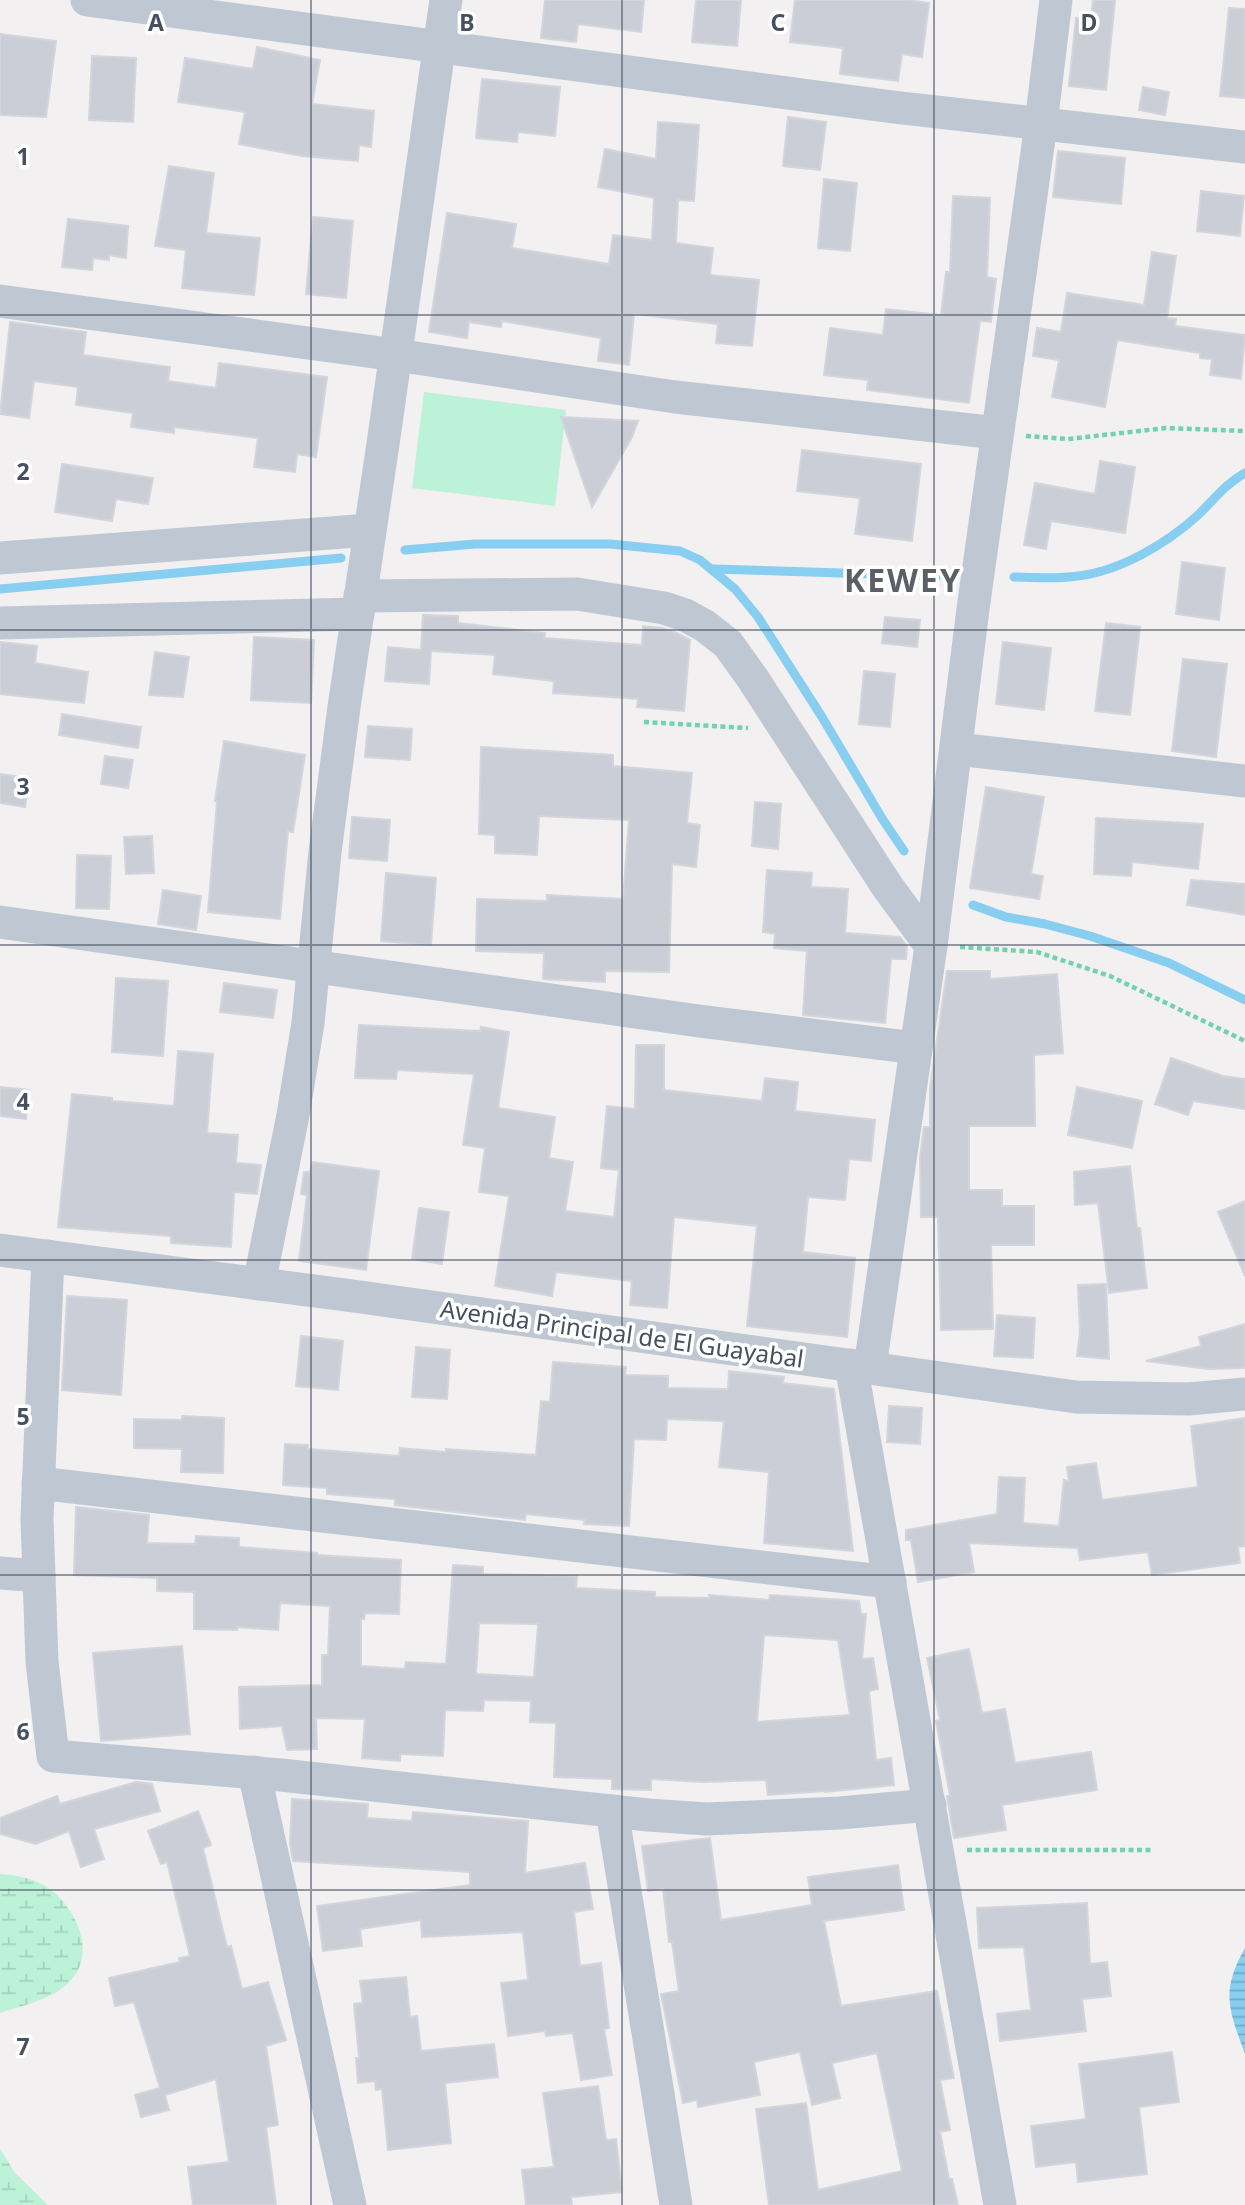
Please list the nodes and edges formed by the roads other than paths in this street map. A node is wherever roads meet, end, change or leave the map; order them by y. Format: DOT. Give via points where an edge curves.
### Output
graph roads {
  1 [pos="87,0"];
  2 [pos="446,0"];
  3 [pos="1056,0"];
  4 [pos="441,47"];
  5 [pos="1041,124"];
  6 [pos="1245,147"];
  7 [pos="0,301"];
  8 [pos="396,355"];
  9 [pos="997,433"];
  10 [pos="370,530"];
  11 [pos="0,558"];
  12 [pos="359,605"];
  13 [pos="0,623"];
  14 [pos="957,749"];
  15 [pos="1245,781"];
  16 [pos="0,922"];
  17 [pos="931,946"];
  18 [pos="314,966"];
  19 [pos="916,1048"];
  20 [pos="0,1250"];
  21 [pos="47,1256"];
  22 [pos="259,1284"];
  23 [pos="860,1366"];
  24 [pos="1245,1395"];
  25 [pos="38,1483"];
  26 [pos="0,1573"];
  27 [pos="39,1576"];
  28 [pos="890,1582"];
  29 [pos="254,1772"];
  30 [pos="930,1805"];
  31 [pos="612,1811"];
  32 [pos="350,2205"];
  33 [pos="676,2205"];
  34 [pos="1000,2205"];
  1 -- 4 [label="street"];
  2 -- 4 [label="street"];
  3 -- 5 [label="street"];
  4 -- 5 [label="street"];
  4 -- 8 [label="street"];
  5 -- 6 [label="street"];
  5 -- 9 [label="street"];
  7 -- 8 [label="street"];
  8 -- 9 [label="street" via="675,397"];
  8 -- 10 [label="street"];
  9 -- 14 [label="street"];
  10 -- 11 [label="street"];
  10 -- 12 [label="street"];
  12 -- 13 [label="street"];
  12 -- 17 [label="street" via="577,594 664,608 695,620 728,644"];
  12 -- 18 [label="street"];
  14 -- 15 [label="street"];
  14 -- 17 [label="street"];
  16 -- 18 [label="street"];
  17 -- 19 [label="street"];
  18 -- 19 [label="street"];
  18 -- 22 [label="street" via="293,1115"];
  19 -- 23 [label="street"];
  20 -- 21 [label="street, Avenida Principal de El Guayabal"];
  21 -- 22 [label="street, Avenida Principal de El Guayabal"];
  21 -- 25 [label="street"];
  22 -- 23 [label="street, Avenida Principal de El Guayabal"];
  23 -- 24 [label="street, Avenida Principal de El Guayabal" via="1076,1397"];
  23 -- 28 [label="street"];
  25 -- 27 [label="street"];
  25 -- 28 [label="street"];
  26 -- 27 [label="street"];
  27 -- 29 [label="street" via="42,1662 53,1756"];
  28 -- 30 [label="street"];
  29 -- 31 [label="street"];
  29 -- 32 [label="street"];
  30 -- 31 [label="street" via="707,1819"];
  30 -- 34 [label="street"];
  31 -- 33 [label="street"];
}
